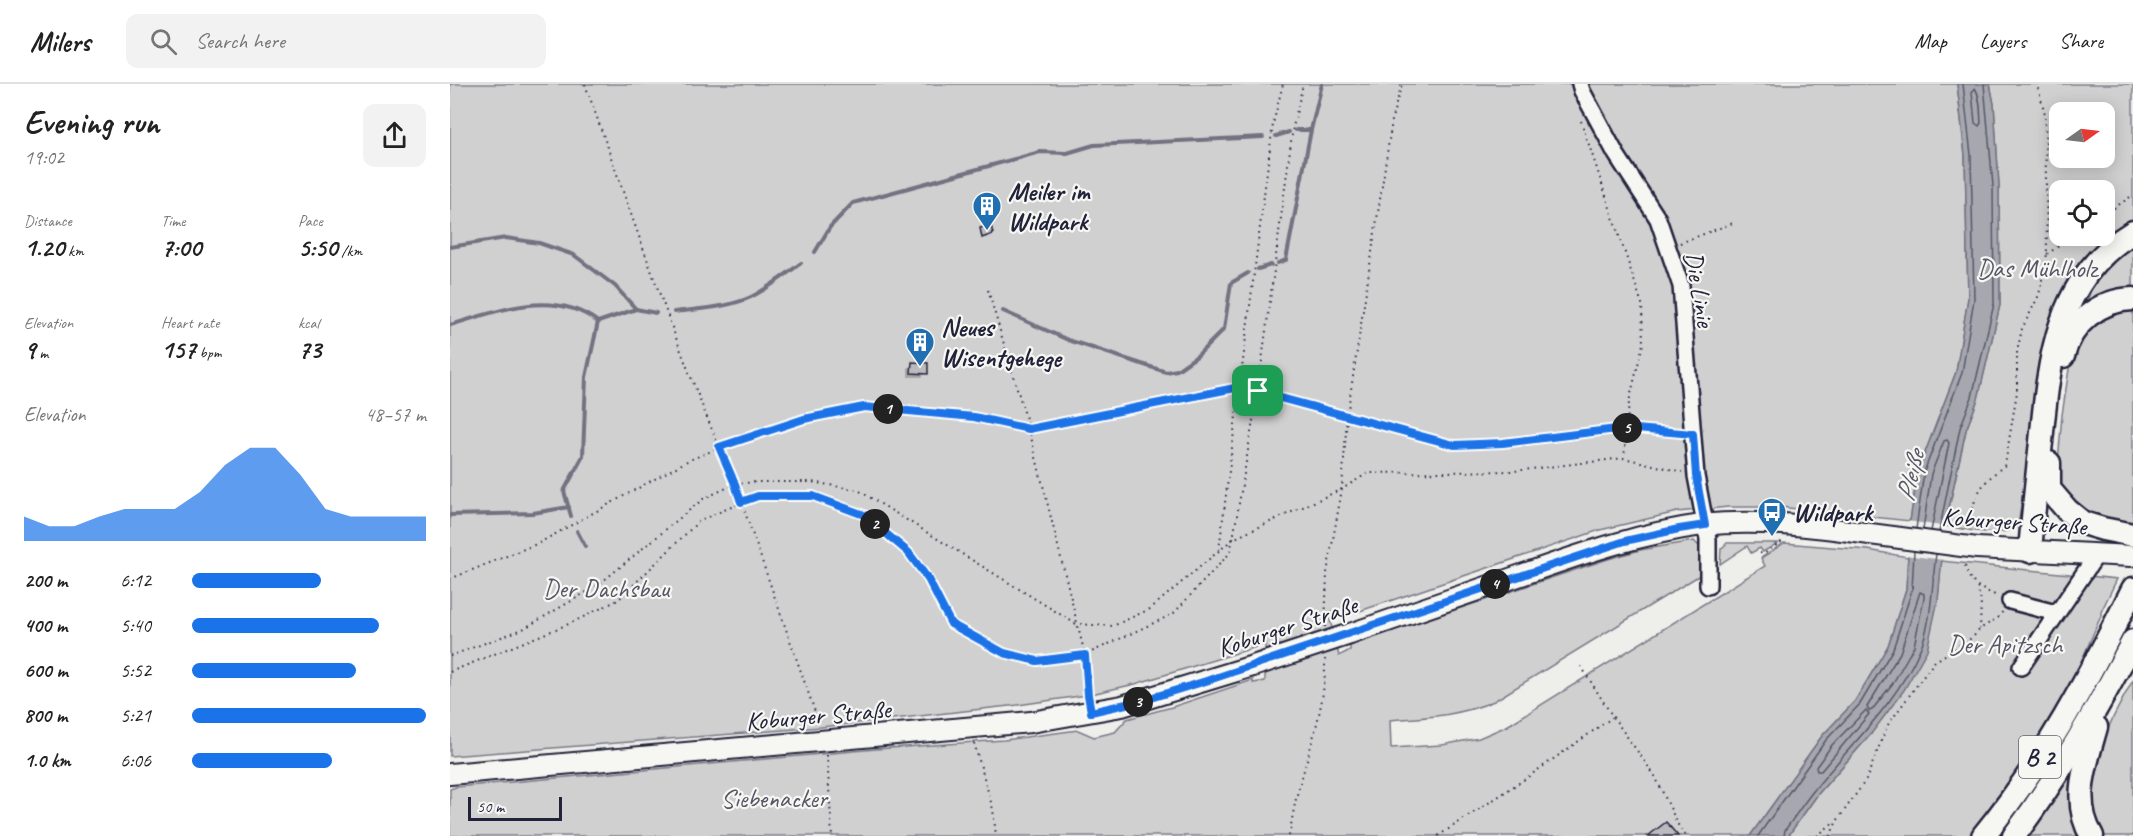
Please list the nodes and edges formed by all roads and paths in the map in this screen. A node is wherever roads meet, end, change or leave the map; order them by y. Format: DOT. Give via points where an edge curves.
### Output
graph roads {
  1 [pos="585,84"];
  2 [pos="1283,84"];
  3 [pos="1304,84"];
  4 [pos="1402,84"];
  5 [pos="2037,84"];
  6 [pos="1581,88"];
  7 [pos="2133,195"];
  8 [pos="2115,207"];
  9 [pos="1733,224"];
  10 [pos="2133,232"];
  11 [pos="2058,246"];
  12 [pos="1669,247"];
  13 [pos="2046,254"];
  14 [pos="988,290"];
  15 [pos="2133,299"];
  16 [pos="1240,387"];
  17 [pos="1258,391"];
  18 [pos="1347,416"];
  19 [pos="1625,428"];
  20 [pos="1029,429"];
  21 [pos="1693,434"];
  22 [pos="719,447"];
  23 [pos="1624,458"];
  24 [pos="1696,476"];
  25 [pos="735,484"];
  26 [pos="1341,489"];
  27 [pos="2049,489"];
  28 [pos="741,502"];
  29 [pos="1792,524"];
  30 [pos="1705,525"];
  31 [pos="1968,526"];
  32 [pos="1233,539"];
  33 [pos="2132,545"];
  34 [pos="1219,550"];
  35 [pos="1760,552"];
  36 [pos="2037,552"];
  37 [pos="2097,554"];
  38 [pos="1965,566"];
  39 [pos="450,579"];
  40 [pos="1708,586"];
  41 [pos="1977,587"];
  42 [pos="2129,598"];
  43 [pos="2010,601"];
  44 [pos="2056,613"];
  45 [pos="1076,624"];
  46 [pos="1980,629"];
  47 [pos="1325,634"];
  48 [pos="2133,641"];
  49 [pos="1085,655"];
  50 [pos="450,656"];
  51 [pos="1325,657"];
  52 [pos="1581,666"];
  53 [pos="2021,667"];
  54 [pos="450,672"];
  55 [pos="2106,691"];
  56 [pos="1091,712"];
  57 [pos="1613,717"];
  58 [pos="821,728"];
  59 [pos="972,728"];
  60 [pos="826,755"];
  61 [pos="450,774"];
  62 [pos="1837,821"];
  63 [pos="832,836"];
  64 [pos="996,836"];
  65 [pos="1289,836"];
  66 [pos="1438,836"];
  67 [pos="1686,836"];
  68 [pos="1817,836"];
  69 [pos="1830,836"];
  70 [pos="1983,836"];
  71 [pos="2014,836"];
  72 [pos="2092,836"];
  1 -- 22 [label="path"];
  2 -- 16 [label="path" via="1274,124"];
  3 -- 17 [label="path" via="1293,127"];
  4 -- 18 [label="path" via="1393,114"];
  5 -- 13 [label="path" via="2045,114"];
  6 -- 12 [label="lane, Die Linie" via="1616,154 1658,219"];
  6 -- 19 [label="path" via="1581,124 1642,304 1643,344"];
  7 -- 8 [label="path"];
  9 -- 12 [label="path"];
  10 -- 36 [label="highway" via="2091,270 2068,302 2061,320 2047,380"];
  11 -- 13 [label="path"];
  12 -- 21 [label="lane, Die Linie" via="1681,286"];
  13 -- 31 [label="path" via="2038,295 2022,329 2017,352 2017,392 2005,465 1975,495"];
  14 -- 20 [label="path"];
  15 -- 27 [label="highway" via="2104,305 2087,316 2065,345 2049,454"];
  16 -- 17 [label="path"];
  16 -- 20 [label="path"];
  16 -- 34 [label="path"];
  17 -- 18 [label="path"];
  17 -- 32 [label="path"];
  18 -- 19 [label="path" via="1454,445"];
  18 -- 26 [label="path"];
  19 -- 21 [label="path"];
  19 -- 23 [label="path"];
  20 -- 22 [label="path" via="974,417 864,407 804,419"];
  20 -- 45 [label="path"];
  21 -- 24 [label="lane, Die Linie"];
  22 -- 25 [label="path"];
  22 -- 39 [label="path" via="539,543"];
  23 -- 24 [label="path"];
  23 -- 26 [label="path" via="1514,471 1368,473"];
  24 -- 30 [label="lane, Die Linie"];
  25 -- 28 [label="path"];
  25 -- 45 [label="path" via="811,482 858,490"];
  25 -- 50 [label="path" via="703,499 597,586 523,629"];
  26 -- 32 [label="path"];
  26 -- 47 [label="path" via="1327,573"];
  27 -- 33 [label="highway" via="2083,523"];
  27 -- 36 [label="highway"];
  28 -- 49 [label="path" via="758,496 813,496 864,515 908,552 928,579 951,624 1004,653 1037,661"];
  28 -- 54 [label="path" via="700,520 618,600"];
  28 -- 58 [label="path"];
  29 -- 30 [label="main road, Koburger Straße"];
  29 -- 35 [label="path" via="1781,543 1764,554"];
  29 -- 36 [label="main road, Koburger Straße, bridge"];
  30 -- 40 [label="lane, Die Linie"];
  30 -- 56 [label="main road, Koburger Straße, bridge" via="1625,541 1253,666"];
  32 -- 34 [label="path"];
  32 -- 49 [label="path" via="1229,554 1173,615"];
  33 -- 37 [label="main road, Koburger Straße"];
  34 -- 45 [label="path" via="1150,609 1113,626"];
  36 -- 37 [label="main road, Koburger Straße"];
  37 -- 44 [label="lane"];
  38 -- 41 [label="path" via="1968,578"];
  41 -- 43 [label="path"];
  41 -- 46 [label="path"];
  42 -- 70 [label="highway, B 2" via="2049,743"];
  43 -- 44 [label="lane"];
  43 -- 46 [label="path" via="1999,616"];
  44 -- 53 [label="lane"];
  45 -- 49 [label="path"];
  46 -- 62 [label="path" via="1934,662 1913,690 1887,726 1866,780"];
  48 -- 55 [label="highway, B 2"];
  49 -- 56 [label="path"];
  51 -- 65 [label="path" via="1326,680 1315,737"];
  52 -- 57 [label="path"];
  55 -- 71 [label="highway, B 2" via="2056,777"];
  55 -- 72 [label="highway" via="2084,771 2081,798 2083,817"];
  56 -- 59 [label="main road, Koburger Straße"];
  57 -- 66 [label="path"];
  57 -- 67 [label="path" via="1655,776"];
  59 -- 61 [label="main road, Koburger Straße"];
  59 -- 64 [label="path"];
  60 -- 63 [label="path"];
  62 -- 68 [label="path"];
  62 -- 69 [label="path"];
}
